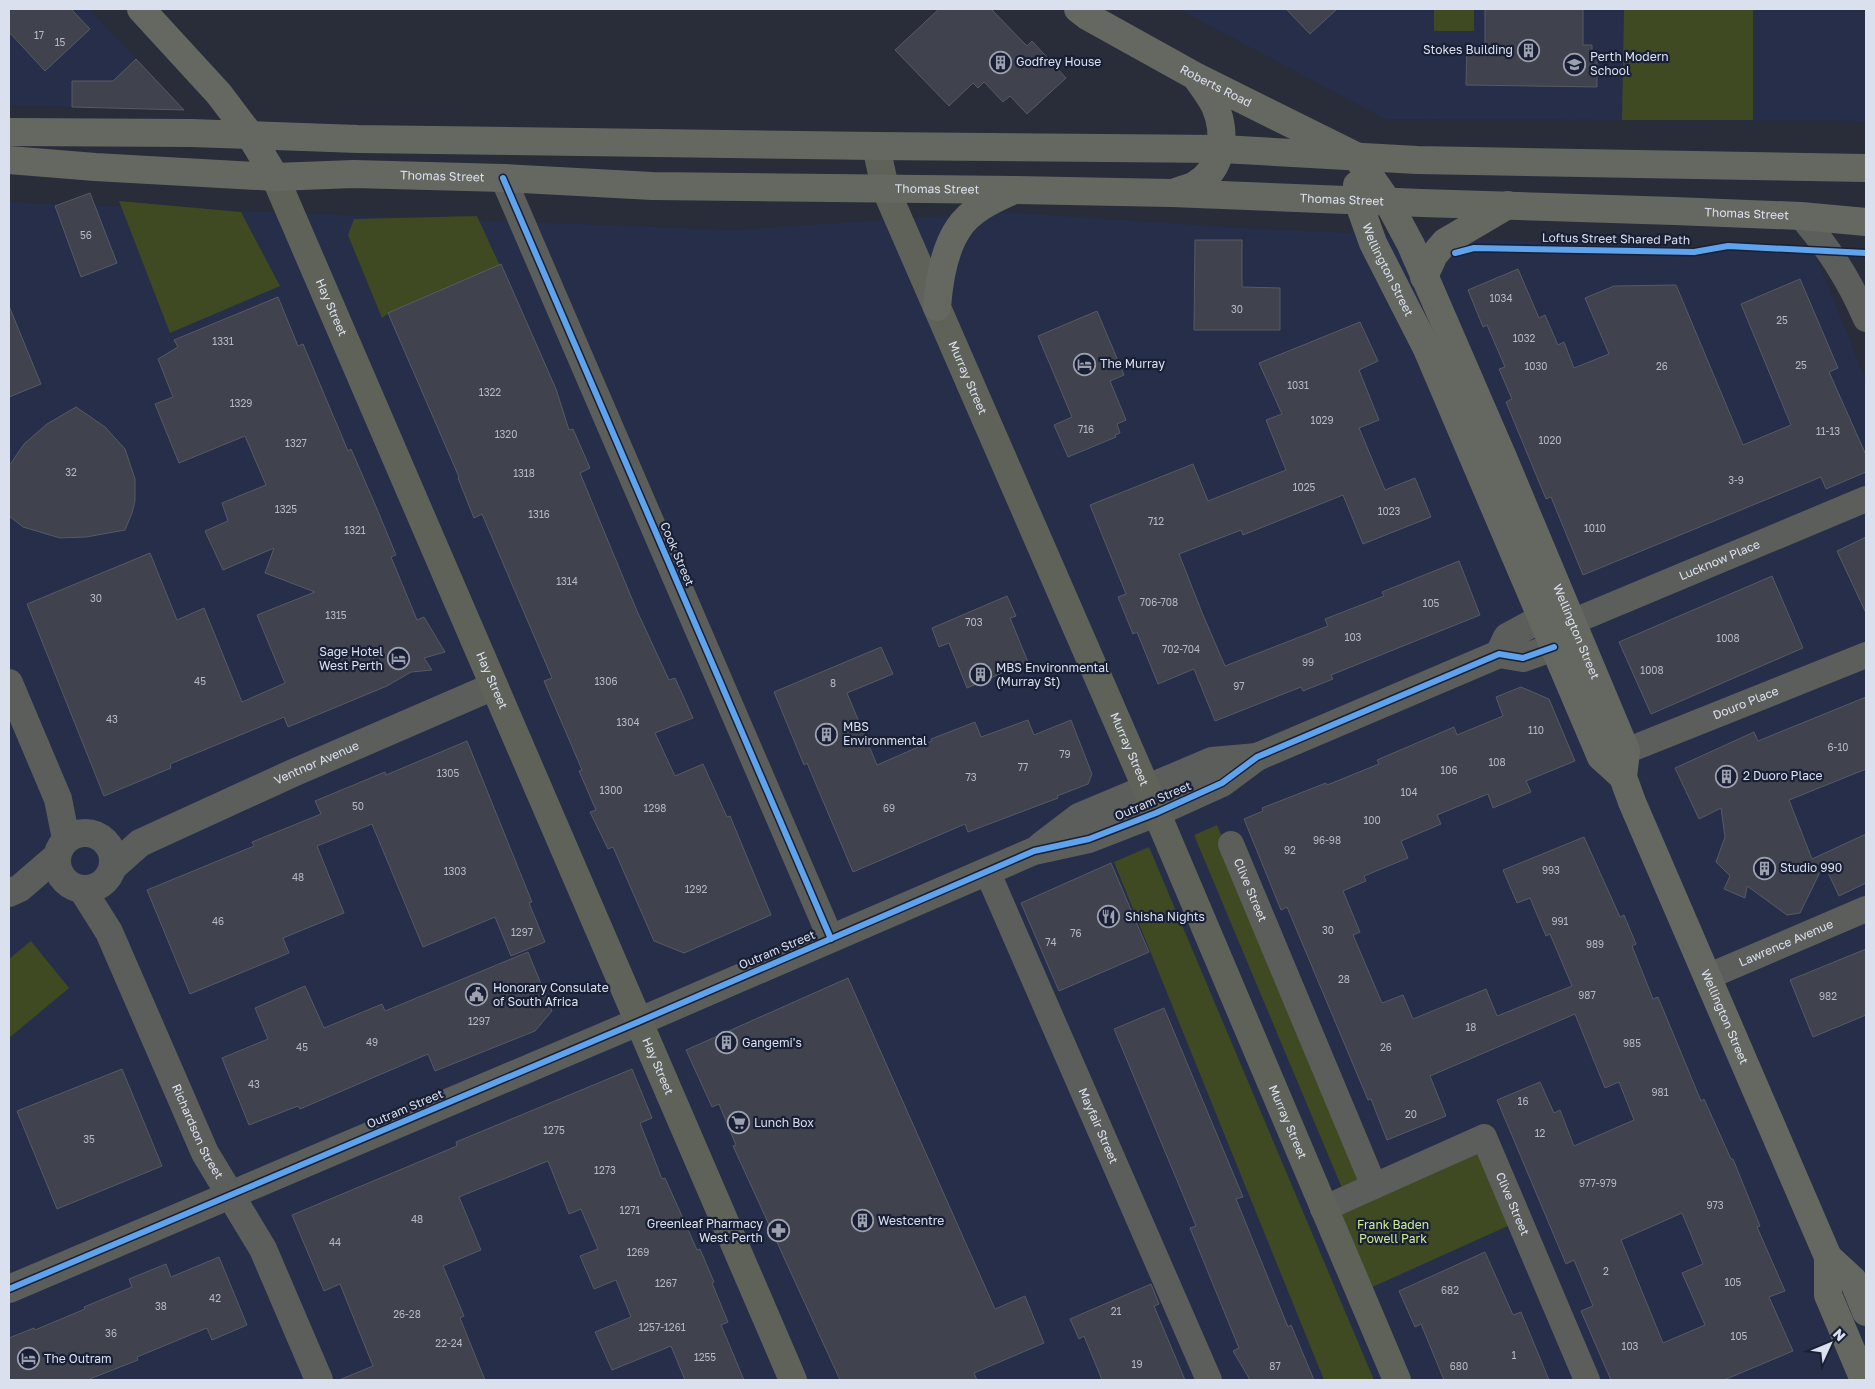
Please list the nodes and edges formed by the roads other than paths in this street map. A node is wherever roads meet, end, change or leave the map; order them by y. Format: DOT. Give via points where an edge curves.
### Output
graph roads {
  1 [pos="141,9"];
  2 [pos="1078,9"];
  3 [pos="1195,76"];
  4 [pos="9,132"];
  5 [pos="250,135"];
  6 [pos="876,146"];
  7 [pos="1222,149"];
  8 [pos="1356,156"];
  9 [pos="9,160"];
  10 [pos="1866,168"];
  11 [pos="275,176"];
  12 [pos="503,178"];
  13 [pos="885,188"];
  14 [pos="1015,190"];
  15 [pos="1171,193"];
  16 [pos="1358,201"];
  17 [pos="1388,202"];
  18 [pos="1510,205"];
  19 [pos="1802,216"];
  20 [pos="1866,222"];
  21 [pos="1424,277"];
  22 [pos="937,307"];
  23 [pos="1866,318"];
  24 [pos="1866,499"];
  25 [pos="1542,618"];
  26 [pos="1572,622"];
  27 [pos="1554,646"];
  28 [pos="1499,654"];
  29 [pos="1866,655"];
  30 [pos="9,683"];
  31 [pos="494,686"];
  32 [pos="1626,751"];
  33 [pos="1623,777"];
  34 [pos="58,800"];
  35 [pos="1151,801"];
  36 [pos="99,836"];
  37 [pos="140,843"];
  38 [pos="1231,844"];
  39 [pos="61,848"];
  40 [pos="111,871"];
  41 [pos="987,871"];
  42 [pos="77,888"];
  43 [pos="14,891"];
  44 [pos="1866,909"];
  45 [pos="108,932"];
  46 [pos="831,939"];
  47 [pos="1707,977"];
  48 [pos="638,1022"];
  49 [pos="1374,1186"];
  50 [pos="230,1195"];
  51 [pos="1323,1209"];
  52 [pos="1828,1257"];
  53 [pos="9,1289"];
  54 [pos="1866,1312"];
  55 [pos="319,1380"];
  56 [pos="793,1380"];
  57 [pos="1209,1380"];
  58 [pos="1397,1380"];
  59 [pos="1587,1380"];
  60 [pos="1864,1380"];
  1 -- 5 [label="main road, Hay Street" via="219,94"];
  2 -- 3 [label="main road, Roberts Road"];
  3 -- 7 [label="main road" via="1216,108"];
  3 -- 8 [label="main road, Roberts Road"];
  4 -- 5 [label="main road"];
  5 -- 6 [label="main road"];
  5 -- 11 [label="main road, Hay Street"];
  6 -- 7 [label="main road"];
  6 -- 13 [label="main road, Murray Street"];
  7 -- 8 [label="main road"];
  7 -- 15 [label="main road" via="1212,170 1195,184"];
  8 -- 10 [label="main road"];
  8 -- 16 [label="main road, Wellington Street"];
  8 -- 17 [label="main road, Wellington Street"];
  9 -- 11 [label="main road, Thomas Street"];
  11 -- 12 [label="main road, Thomas Street" via="354,174"];
  11 -- 31 [label="main road, Hay Street"];
  12 -- 13 [label="main road, Thomas Street" via="652,186"];
  12 -- 46 [label="street, Cook Street"];
  13 -- 14 [label="main road, Thomas Street"];
  13 -- 22 [label="main road, Murray Street"];
  14 -- 15 [label="main road, Thomas Street"];
  14 -- 22 [label="main road" via="981,208 958,228 939,284"];
  15 -- 16 [label="main road, Thomas Street"];
  16 -- 17 [label="main road, Thomas Street"];
  16 -- 25 [label="main road, Wellington Street" via="1373,243 1427,349"];
  17 -- 18 [label="main road, Thomas Street"];
  17 -- 21 [label="main road, Wellington Street"];
  18 -- 19 [label="main road, Thomas Street"];
  18 -- 21 [label="main road" via="1445,242 1434,255"];
  19 -- 20 [label="main road, Thomas Street"];
  19 -- 23 [label="street" via="1829,250"];
  21 -- 26 [label="main road, Wellington Street"];
  22 -- 35 [label="main road, Murray Street"];
  24 -- 26 [label="street, Lucknow Place"];
  25 -- 27 [label="main road, Wellington Street"];
  25 -- 28 [label="street" via="1506,637"];
  26 -- 32 [label="main road, Wellington Street"];
  27 -- 28 [label="street" via="1523,658"];
  27 -- 33 [label="main road, Wellington Street" via="1601,758"];
  28 -- 35 [label="street, Outram Street" via="1258,757 1212,761"];
  29 -- 32 [label="street, Douro Place"];
  30 -- 34 [label="street"];
  31 -- 37 [label="street, Ventnor Avenue"];
  31 -- 48 [label="main road, Hay Street"];
  32 -- 33 [label="main road, Wellington Street"];
  33 -- 47 [label="main road, Wellington Street"];
  34 -- 36 [label="street"];
  34 -- 39 [label="street"];
  35 -- 41 [label="street, Outram Street" via="1079,817 1034,851"];
  35 -- 51 [label="main road, Murray Street"];
  36 -- 37 [label="street"];
  36 -- 39 [label="street" via="80,832"];
  36 -- 40 [label="street" via="112,851"];
  37 -- 40 [label="street, Ventnor Avenue"];
  38 -- 49 [label="street, Clive Street"];
  39 -- 42 [label="street" via="56,866 59,874"];
  39 -- 43 [label="street"];
  40 -- 42 [label="street" via="97,886"];
  40 -- 45 [label="street, Richardson Street"];
  41 -- 46 [label="street, Outram Street"];
  41 -- 57 [label="street, Mayfair Street"];
  42 -- 43 [label="street"];
  42 -- 45 [label="street, Richardson Street"];
  44 -- 47 [label="street, Lawrence Avenue"];
  45 -- 50 [label="street, Richardson Street" via="204,1153"];
  46 -- 48 [label="street, Outram Street"];
  47 -- 52 [label="main road, Wellington Street"];
  48 -- 50 [label="street, Outram Street"];
  48 -- 56 [label="main road, Hay Street"];
  49 -- 51 [label="street, Clive Street"];
  49 -- 59 [label="street, Clive Street" via="1484,1137"];
  50 -- 53 [label="street, Outram Street"];
  50 -- 55 [label="street, Richardson Street" via="264,1250"];
  51 -- 58 [label="main road, Murray Street"];
  52 -- 54 [label="main road, Wellington Street" via="1853,1280"];
  52 -- 60 [label="main road, Wellington Street" via="1828,1295"];
}
